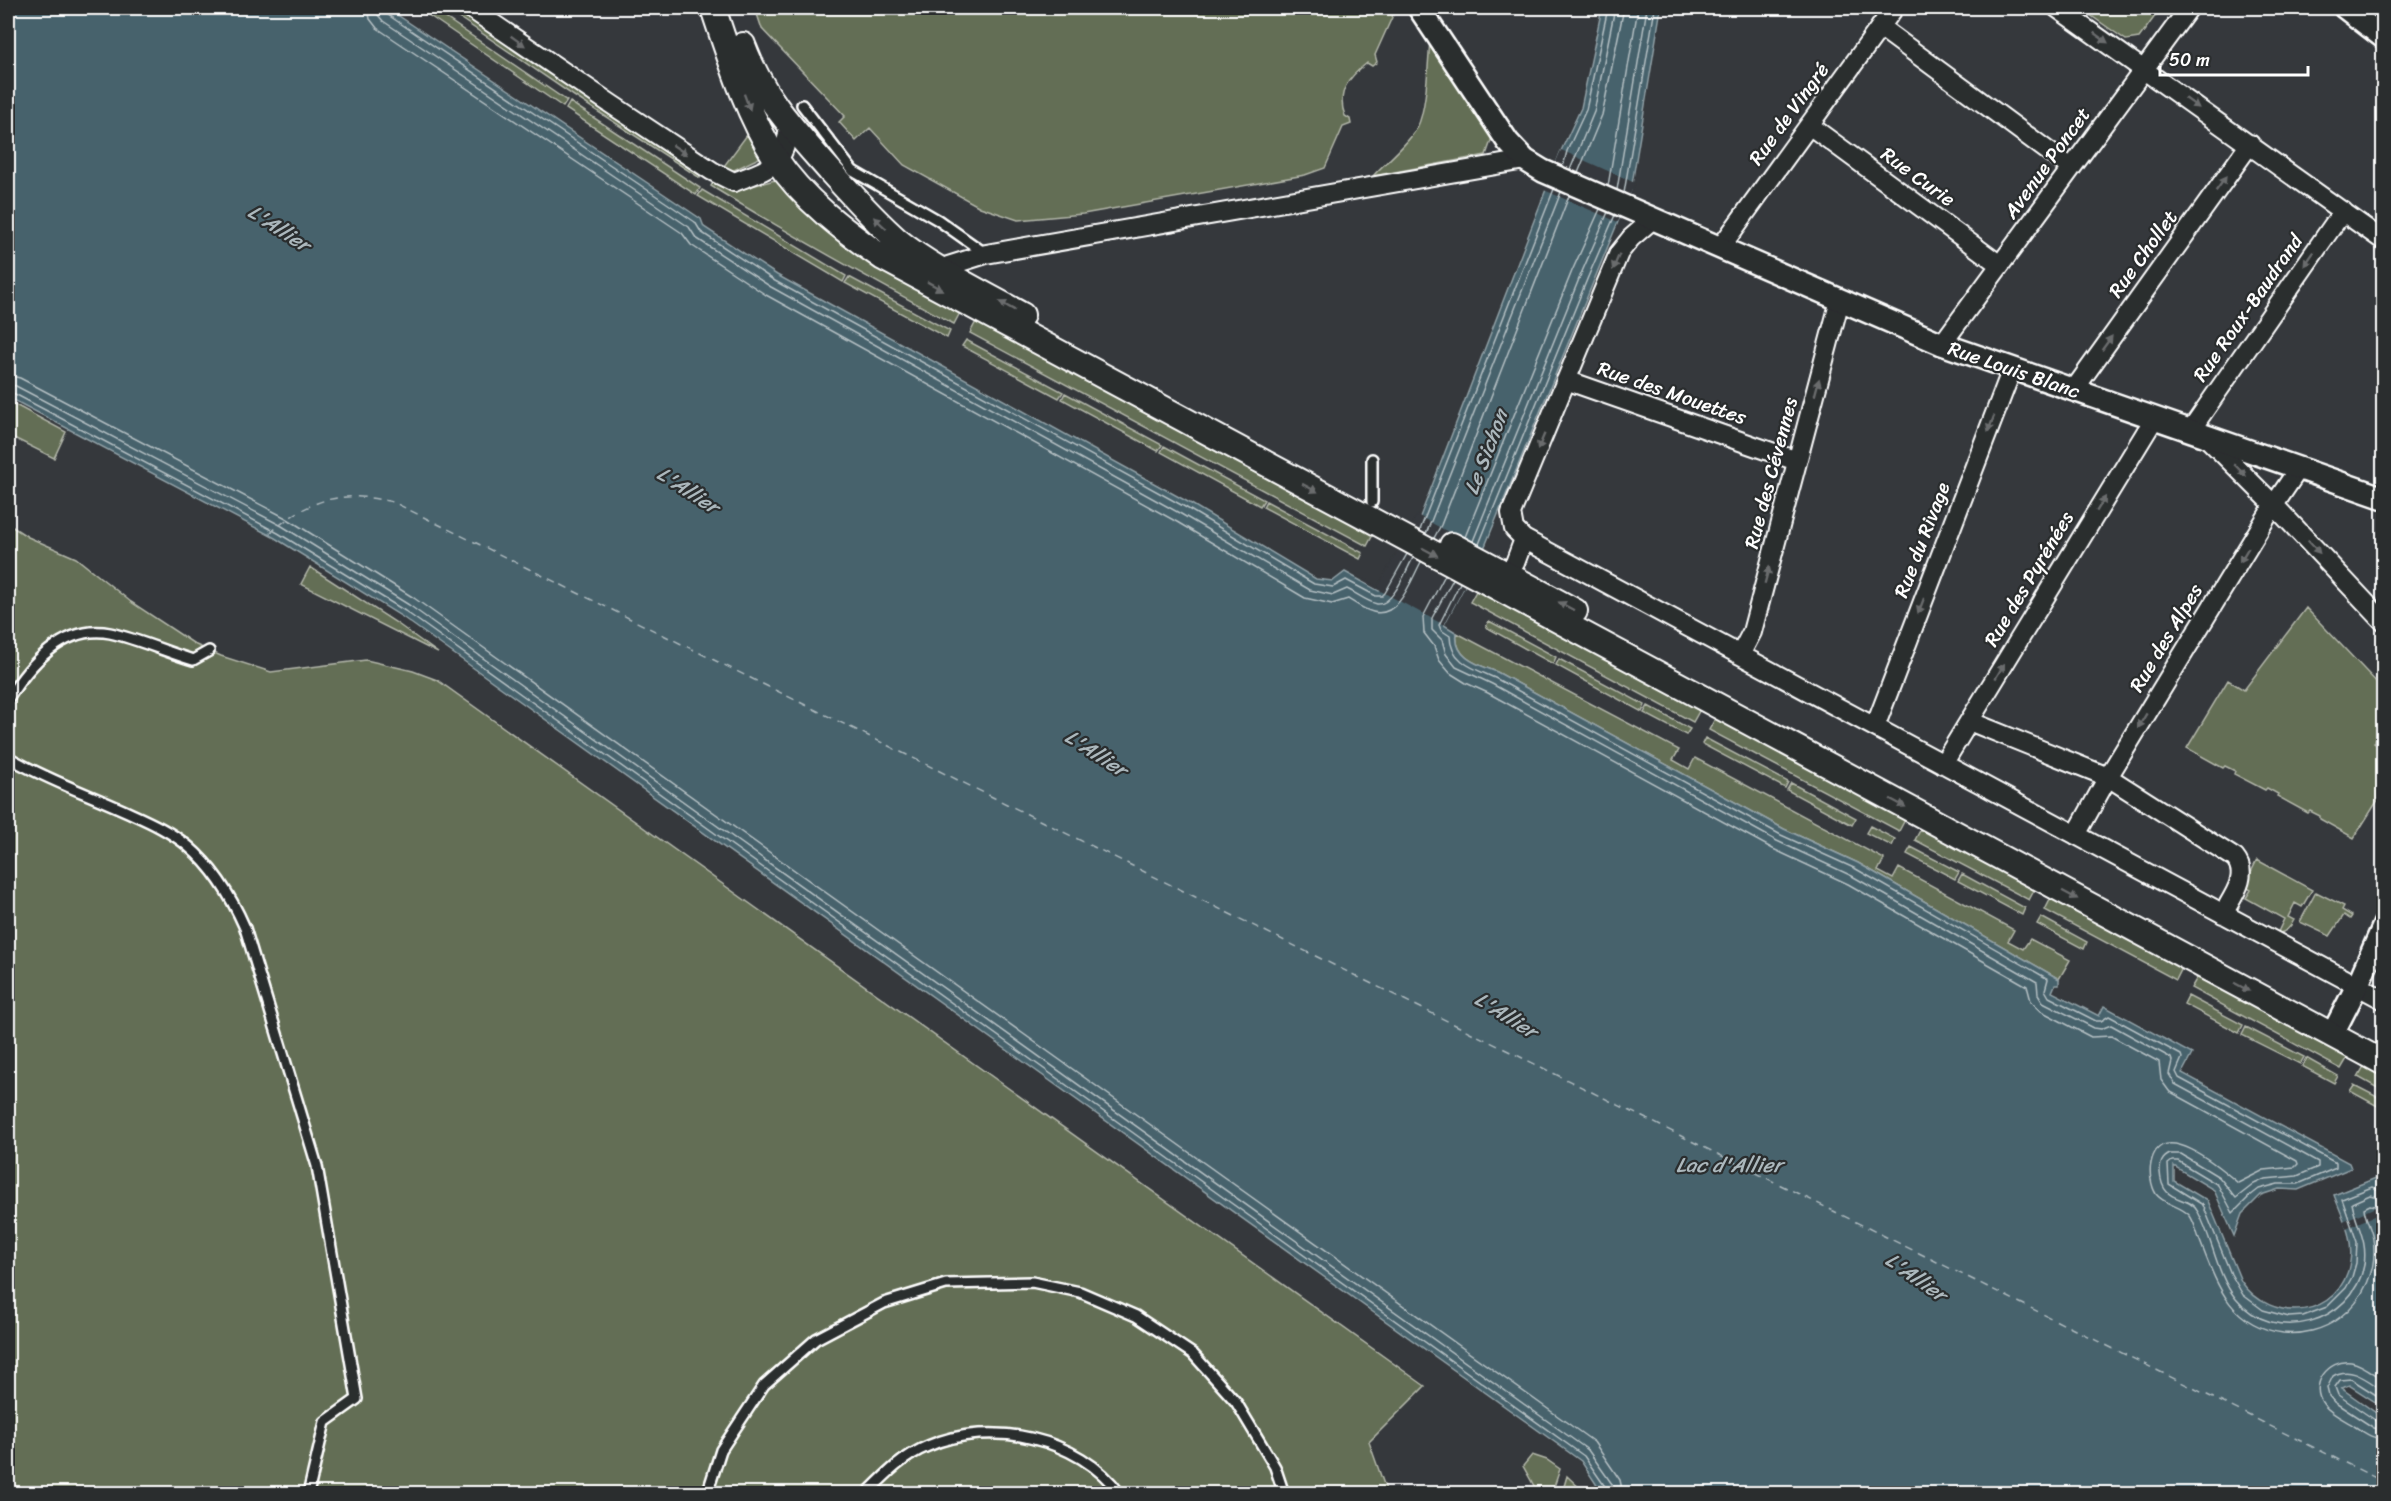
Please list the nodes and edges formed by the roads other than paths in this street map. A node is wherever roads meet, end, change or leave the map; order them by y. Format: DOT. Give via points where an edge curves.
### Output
graph roads {
  1 [pos="470,8"];
  2 [pos="713,8"];
  3 [pos="729,8"];
  4 [pos="1419,8"];
  5 [pos="1894,8"];
  6 [pos="2057,8"];
  7 [pos="2189,8"];
  8 [pos="2345,8"];
  9 [pos="1880,27"];
  10 [pos="2384,38"];
  11 [pos="2144,68"];
  12 [pos="796,115"];
  13 [pos="1809,125"];
  14 [pos="2250,144"];
  15 [pos="777,161"];
  16 [pos="1534,166"];
  17 [pos="2071,168"];
  18 [pos="2343,211"];
  19 [pos="1653,219"];
  20 [pos="2384,241"];
  21 [pos="1720,248"];
  22 [pos="986,254"];
  23 [pos="2000,265"];
  24 [pos="944,270"];
  25 [pos="1840,300"];
  26 [pos="1942,344"];
  27 [pos="2012,369"];
  28 [pos="1566,380"];
  29 [pos="2073,390"];
  30 [pos="2154,419"];
  31 [pos="2198,434"];
  32 [pos="1372,459"];
  33 [pos="1797,461"];
  34 [pos="2299,468"];
  35 [pos="2384,498"];
  36 [pos="2274,505"];
  37 [pos="1382,514"];
  38 [pos="1524,539"];
  39 [pos="1480,569"];
  40 [pos="1508,574"];
  41 [pos="2384,622"];
  42 [pos="209,651"];
  43 [pos="1740,655"];
  44 [pos="8,699"];
  45 [pos="1969,721"];
  46 [pos="1875,727"];
  47 [pos="8,757"];
  48 [pos="1943,764"];
  49 [pos="2108,777"];
  50 [pos="2076,835"];
  51 [pos="2223,914"];
  52 [pos="2384,925"];
  53 [pos="2357,986"];
  54 [pos="2384,1000"];
  55 [pos="2336,1028"];
  56 [pos="2384,1044"];
  57 [pos="2384,1063"];
  58 [pos="308,1494"];
  59 [pos="707,1494"];
  60 [pos="866,1494"];
  61 [pos="1120,1494"];
  62 [pos="1284,1494"];
  1 -- 15 [label="street, one-way" via="734,182 772,168"];
  2 -- 15 [label="main road, one-way" via="756,124"];
  3 -- 12 [label="main road" via="750,65 764,90"];
  4 -- 16 [label="street" via="1508,142"];
  5 -- 9 [label="street, Rue de Vingré"];
  6 -- 11 [label="street, one-way"];
  7 -- 11 [label="street, Avenue Poncet"];
  8 -- 10 [label="street"];
  9 -- 13 [label="street, Rue de Vingré"];
  9 -- 17 [label="street"];
  11 -- 14 [label="street, one-way"];
  11 -- 17 [label="street, Avenue Poncet"];
  12 -- 15 [label="street" via="787,146"];
  12 -- 22 [label="lane" via="853,171 938,220"];
  24 -- 12 [label="main road, one-way" via="898,241 873,217"];
  13 -- 21 [label="street, Rue de Vingré"];
  13 -- 23 [label="street, Rue Curie"];
  14 -- 18 [label="street"];
  29 -- 14 [label="street, Rue Chollet, one-way"];
  15 -- 37 [label="main road, one-way" via="843,230 883,258"];
  16 -- 19 [label="street, Rue Louis Blanc"];
  16 -- 22 [label="street"];
  17 -- 23 [label="street, Avenue Poncet"];
  18 -- 20 [label="street"];
  18 -- 31 [label="street, Rue Roux-Baudrand, one-way"];
  19 -- 21 [label="street, Rue Louis Blanc"];
  19 -- 28 [label="street, one-way" via="1619,253"];
  21 -- 25 [label="street, Rue Louis Blanc"];
  22 -- 24 [label="street"];
  23 -- 26 [label="street, Avenue Poncet"];
  37 -- 24 [label="main road, one-way"];
  25 -- 26 [label="street, Rue Louis Blanc"];
  33 -- 25 [label="street, Rue des Cévennes, one-way"];
  26 -- 27 [label="street, Rue Louis Blanc"];
  27 -- 29 [label="street, Rue Louis Blanc"];
  27 -- 46 [label="street, Rue du Rivage, one-way"];
  28 -- 33 [label="street, Rue des Mouettes"];
  28 -- 38 [label="street, one-way" via="1511,513 1514,529"];
  29 -- 30 [label="street, Rue Louis Blanc"];
  30 -- 31 [label="street, Rue Louis Blanc"];
  45 -- 30 [label="street, Rue des Pyrénées, one-way"];
  31 -- 34 [label="street, Rue Louis Blanc"];
  31 -- 36 [label="street, one-way"];
  32 -- 37 [label="lane"];
  43 -- 33 [label="street, Rue des Cévennes, one-way" via="1752,632"];
  34 -- 35 [label="street, Rue Louis Blanc"];
  34 -- 36 [label="street, Rue des Alpes"];
  36 -- 41 [label="street, one-way"];
  36 -- 49 [label="street, Rue des Alpes, one-way"];
  37 -- 39 [label="main road"];
  38 -- 40 [label="street"];
  38 -- 43 [label="street"];
  39 -- 40 [label="main road"];
  39 -- 55 [label="main road, one-way"];
  55 -- 40 [label="main road, one-way"];
  42 -- 44 [label="lane" via="193,660 108,633 85,634 63,640 40,656"];
  43 -- 46 [label="street"];
  45 -- 48 [label="street, Rue des Pyrénées"];
  45 -- 49 [label="street"];
  46 -- 48 [label="street"];
  47 -- 58 [label="lane" via="162,828 189,846 232,899 245,928 317,1166 357,1398 325,1422"];
  48 -- 50 [label="street"];
  49 -- 50 [label="street, Rue des Alpes"];
  49 -- 51 [label="street" via="2241,865 2242,879"];
  50 -- 51 [label="street"];
  51 -- 53 [label="street"];
  52 -- 53 [label="street"];
  53 -- 54 [label="street"];
  53 -- 55 [label="street"];
  55 -- 56 [label="main road"];
  55 -- 57 [label="main road"];
  59 -- 62 [label="lane" via="721,1450 764,1386 816,1339 884,1303 946,1284 1032,1282 1080,1292 1136,1316 1193,1354 1236,1402 1275,1467"];
  60 -- 61 [label="lane" via="893,1466 928,1446 971,1434 1045,1441 1080,1457"];
}
